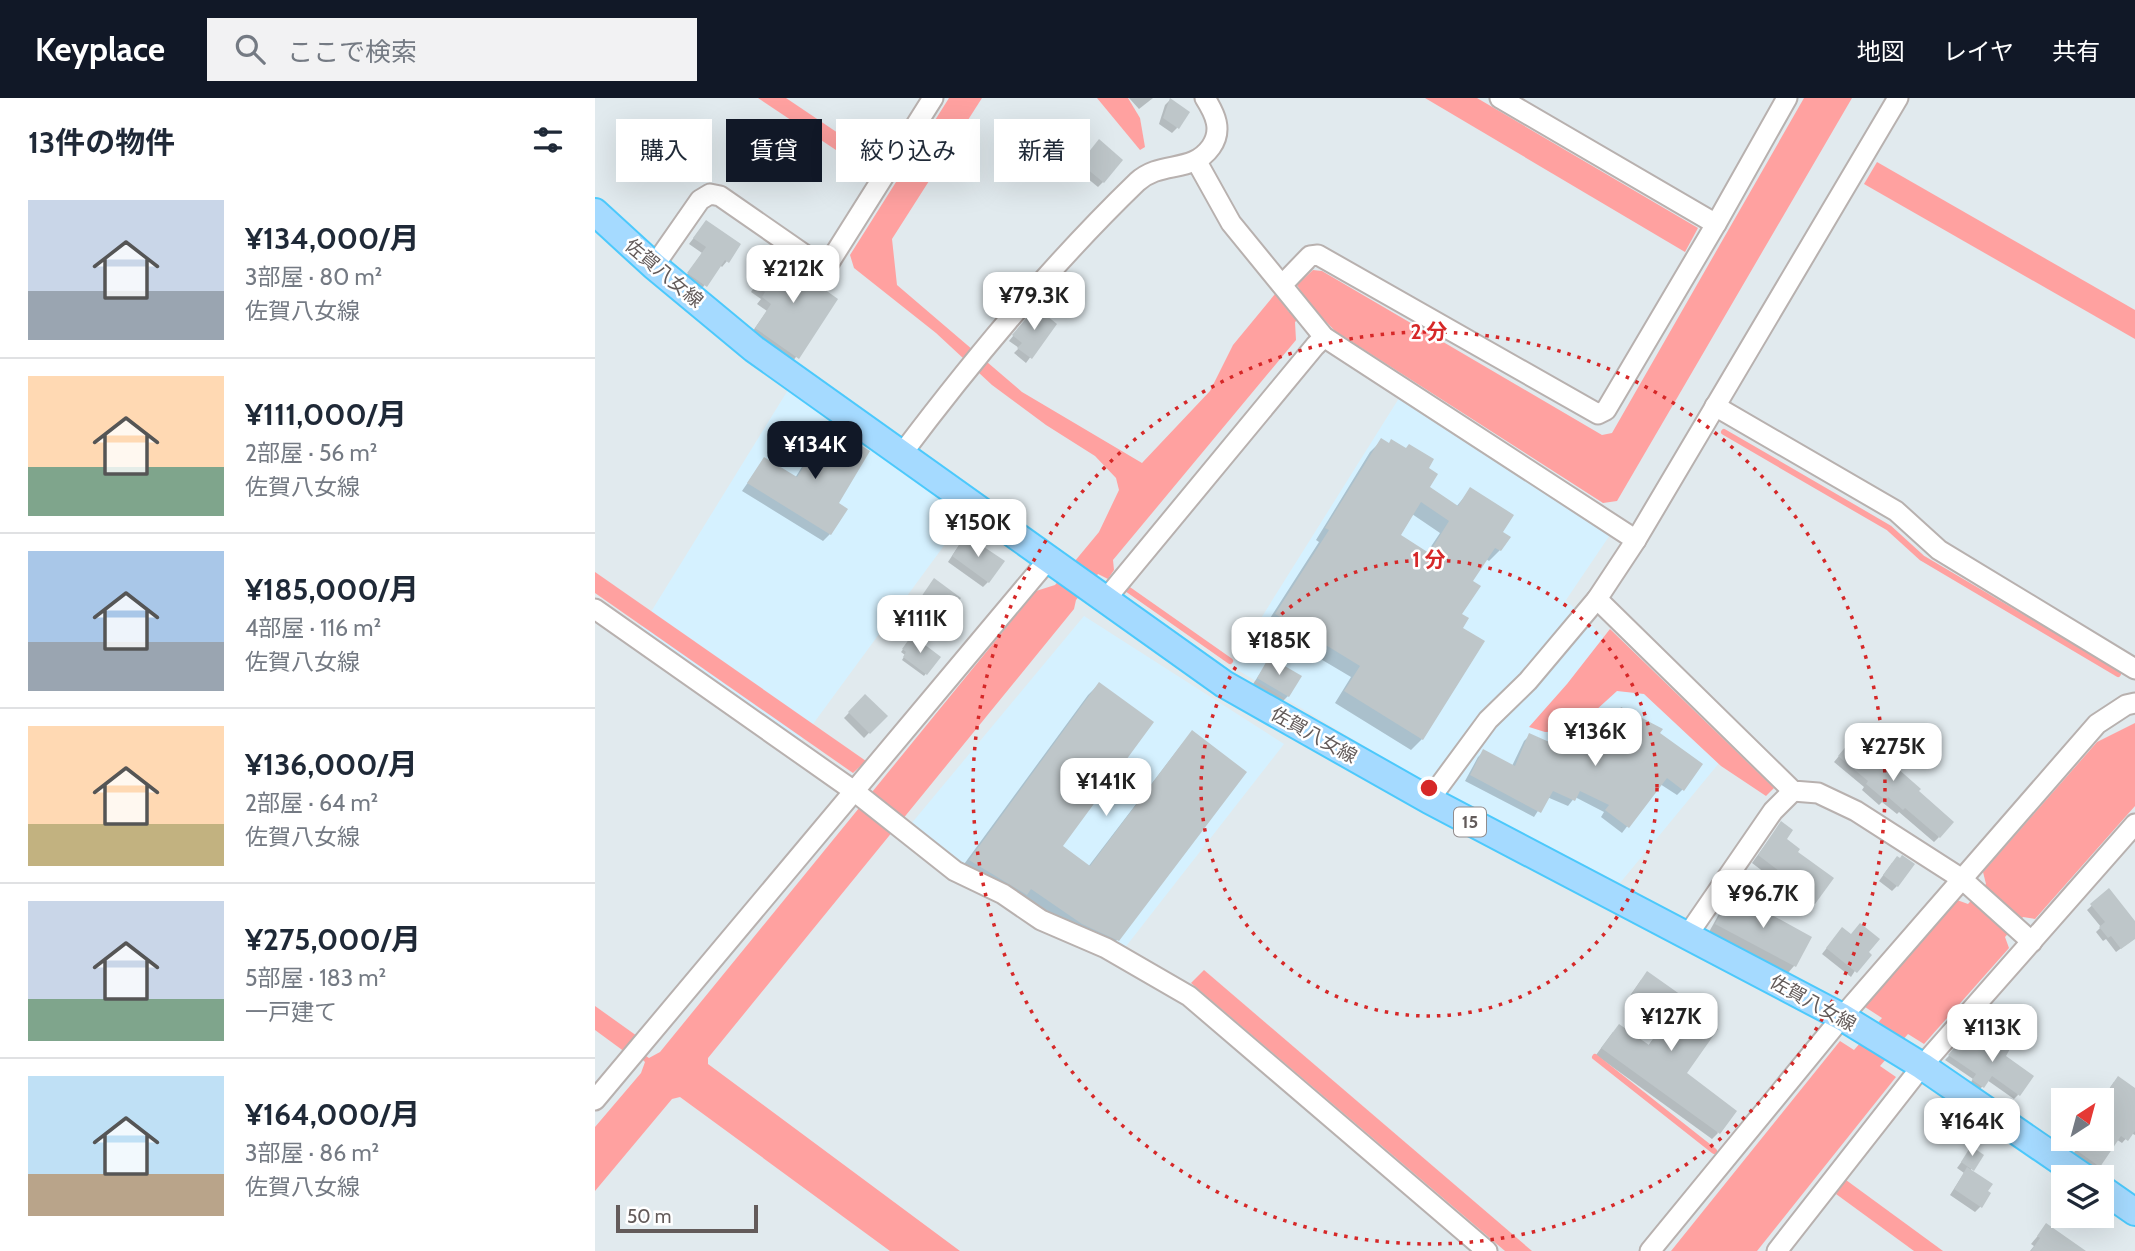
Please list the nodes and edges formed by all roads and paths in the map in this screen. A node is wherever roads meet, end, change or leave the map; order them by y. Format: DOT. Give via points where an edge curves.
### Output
graph roads {
  1 [pos="933,98"];
  2 [pos="1205,98"];
  3 [pos="1500,98"];
  4 [pos="1787,98"];
  5 [pos="1898,98"];
  6 [pos="1197,162"];
  7 [pos="595,212"];
  8 [pos="1716,224"];
  9 [pos="595,225"];
  10 [pos="622,238"];
  11 [pos="654,266"];
  12 [pos="1282,285"];
  13 [pos="1324,337"];
  14 [pos="1715,406"];
  15 [pos="901,455"];
  16 [pos="1636,540"];
  17 [pos="1055,565"];
  18 [pos="1098,595"];
  19 [pos="1597,599"];
  20 [pos="595,609"];
  21 [pos="2135,669"];
  22 [pos="2135,704"];
  23 [pos="854,791"];
  24 [pos="1793,791"];
  25 [pos="1429,800"];
  26 [pos="2135,824"];
  27 [pos="1962,879"];
  28 [pos="1687,936"];
  29 [pos="2032,942"];
  30 [pos="1852,1024"];
  31 [pos="1911,1060"];
  32 [pos="595,1100"];
  33 [pos="2066,1165"];
  34 [pos="2114,1197"];
  35 [pos="2135,1212"];
  36 [pos="1487,1251"];
  37 [pos="1650,1251"];
  38 [pos="1777,1251"];
  1 -- 11 [label="street" via="829,263 818,264 720,196 710,194"];
  2 -- 6 [label="street" via="1217,118 1216,137"];
  3 -- 8 [label="street"];
  4 -- 8 [label="street"];
  5 -- 14 [label="street"];
  6 -- 12 [label="street" via="1231,223"];
  6 -- 15 [label="street" via="1146,175 1094,224 1013,312"];
  7 -- 10 [label="main road, 佐賀八女線 / 15"];
  8 -- 12 [label="street" via="1606,410 1598,414 1318,255 1310,256"];
  9 -- 10 [label="street"];
  10 -- 11 [label="main road, 佐賀八女線 / 15"];
  11 -- 15 [label="main road, 佐賀八女線 / 15" via="754,349"];
  12 -- 13 [label="street"];
  13 -- 16 [label="street"];
  13 -- 18 [label="street"];
  14 -- 16 [label="street"];
  14 -- 21 [label="street" via="1896,511 1939,550"];
  15 -- 17 [label="main road, 佐賀八女線 / 15"];
  16 -- 19 [label="street"];
  17 -- 18 [label="main road, 佐賀八女線 / 15"];
  17 -- 23 [label="street"];
  18 -- 25 [label="main road, 佐賀八女線 / 15" via="1224,684"];
  19 -- 24 [label="street"];
  19 -- 25 [label="street" via="1528,681 1488,720"];
  20 -- 23 [label="street"];
  22 -- 27 [label="street" via="2097,724"];
  23 -- 32 [label="street"];
  23 -- 36 [label="street" via="955,871 1003,894 1041,920 1106,948 1188,996"];
  24 -- 27 [label="street" via="1818,793 1856,811"];
  24 -- 28 [label="street" via="1773,811"];
  25 -- 28 [label="main road, 佐賀八女線 / 15"];
  26 -- 29 [label="street"];
  27 -- 29 [label="street"];
  27 -- 30 [label="street"];
  28 -- 30 [label="main road, 佐賀八女線 / 15"];
  29 -- 31 [label="street"];
  30 -- 31 [label="main road, 佐賀八女線 / 15"];
  30 -- 37 [label="street"];
  31 -- 33 [label="main road, 佐賀八女線 / 15"];
  31 -- 38 [label="street"];
  34 -- 35 [label="main road"];
}
